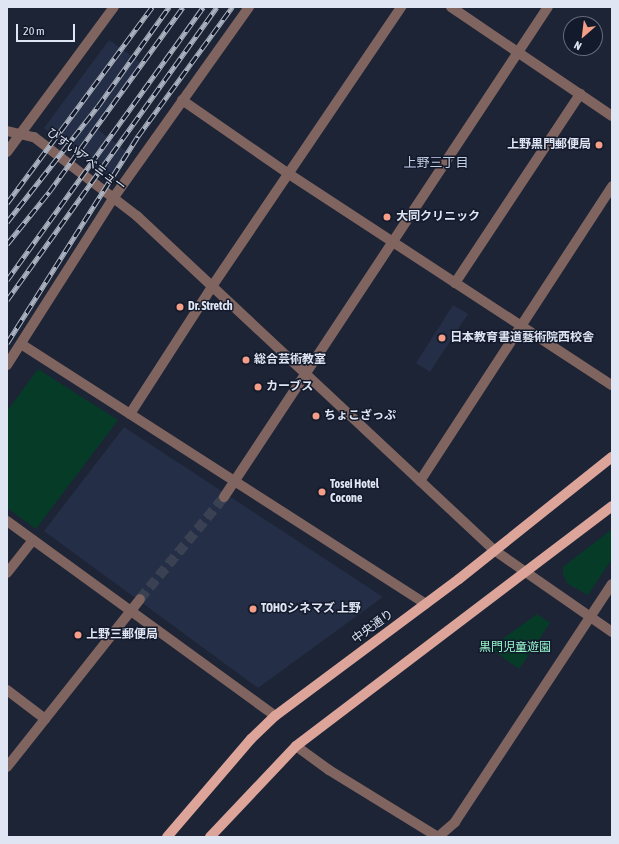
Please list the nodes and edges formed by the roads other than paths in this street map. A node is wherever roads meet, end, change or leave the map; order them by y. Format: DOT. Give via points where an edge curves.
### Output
graph roads {
  1 [pos="114,7"];
  2 [pos="249,7"];
  3 [pos="401,7"];
  4 [pos="451,7"];
  5 [pos="548,7"];
  6 [pos="519,53"];
  7 [pos="580,94"];
  8 [pos="182,100"];
  9 [pos="612,116"];
  10 [pos="7,131"];
  11 [pos="21,135"];
  12 [pos="7,152"];
  13 [pos="289,174"];
  14 [pos="612,186"];
  15 [pos="114,197"];
  16 [pos="394,241"];
  17 [pos="455,283"];
  18 [pos="213,284"];
  19 [pos="520,326"];
  20 [pos="21,344"];
  21 [pos="7,365"];
  22 [pos="306,373"];
  23 [pos="612,385"];
  24 [pos="130,414"];
  25 [pos="612,457"];
  26 [pos="420,481"];
  27 [pos="235,482"];
  28 [pos="224,497"];
  29 [pos="612,506"];
  30 [pos="7,521"];
  31 [pos="32,540"];
  32 [pos="494,550"];
  33 [pos="524,572"];
  34 [pos="7,573"];
  35 [pos="612,584"];
  36 [pos="140,599"];
  37 [pos="426,604"];
  38 [pos="131,611"];
  39 [pos="591,618"];
  40 [pos="612,632"];
  41 [pos="7,690"];
  42 [pos="275,716"];
  43 [pos="45,719"];
  44 [pos="296,746"];
  45 [pos="7,767"];
  46 [pos="167,837"];
  47 [pos="210,837"];
  48 [pos="438,837"];
  1 -- 11 [label="street"];
  2 -- 8 [label="street"];
  3 -- 13 [label="street"];
  4 -- 6 [label="street"];
  5 -- 6 [label="street"];
  6 -- 7 [label="street"];
  6 -- 16 [label="street"];
  7 -- 9 [label="street"];
  7 -- 17 [label="street"];
  8 -- 13 [label="street"];
  8 -- 15 [label="street"];
  10 -- 11 [label="street, ひすいアベニュー"];
  11 -- 12 [label="street"];
  11 -- 15 [label="street, ひすいアベニュー" via="34,137"];
  13 -- 16 [label="street"];
  13 -- 18 [label="street"];
  14 -- 19 [label="street"];
  15 -- 18 [label="street, ひすいアベニュー"];
  15 -- 20 [label="street"];
  16 -- 17 [label="street"];
  16 -- 22 [label="street"];
  17 -- 19 [label="street"];
  18 -- 22 [label="street, ひすいアベニュー"];
  18 -- 24 [label="street"];
  19 -- 23 [label="street"];
  19 -- 26 [label="street"];
  20 -- 21 [label="street"];
  20 -- 24 [label="street"];
  22 -- 26 [label="street, ひすいアベニュー"];
  22 -- 27 [label="street"];
  24 -- 27 [label="street"];
  25 -- 32 [label="main road, 中央通り"];
  26 -- 32 [label="street, ひすいアベニュー"];
  27 -- 28 [label="street"];
  27 -- 37 [label="street"];
  29 -- 33 [label="main road"];
  30 -- 31 [label="street"];
  31 -- 34 [label="street"];
  31 -- 38 [label="street"];
  32 -- 33 [label="street, ひすいアベニュー"];
  32 -- 37 [label="main road, 中央通り"];
  33 -- 39 [label="street, ひすいアベニュー"];
  33 -- 44 [label="main road"];
  35 -- 39 [label="street"];
  36 -- 38 [label="street"];
  37 -- 42 [label="main road, 中央通り"];
  38 -- 42 [label="street"];
  38 -- 43 [label="street"];
  39 -- 40 [label="street, ひすいアベニュー"];
  39 -- 48 [label="street" via="455,822"];
  41 -- 43 [label="street"];
  42 -- 46 [label="main road, 中央通り" via="251,739"];
  43 -- 45 [label="street"];
  44 -- 47 [label="main road"];
  44 -- 48 [label="street" via="329,770"];
}
